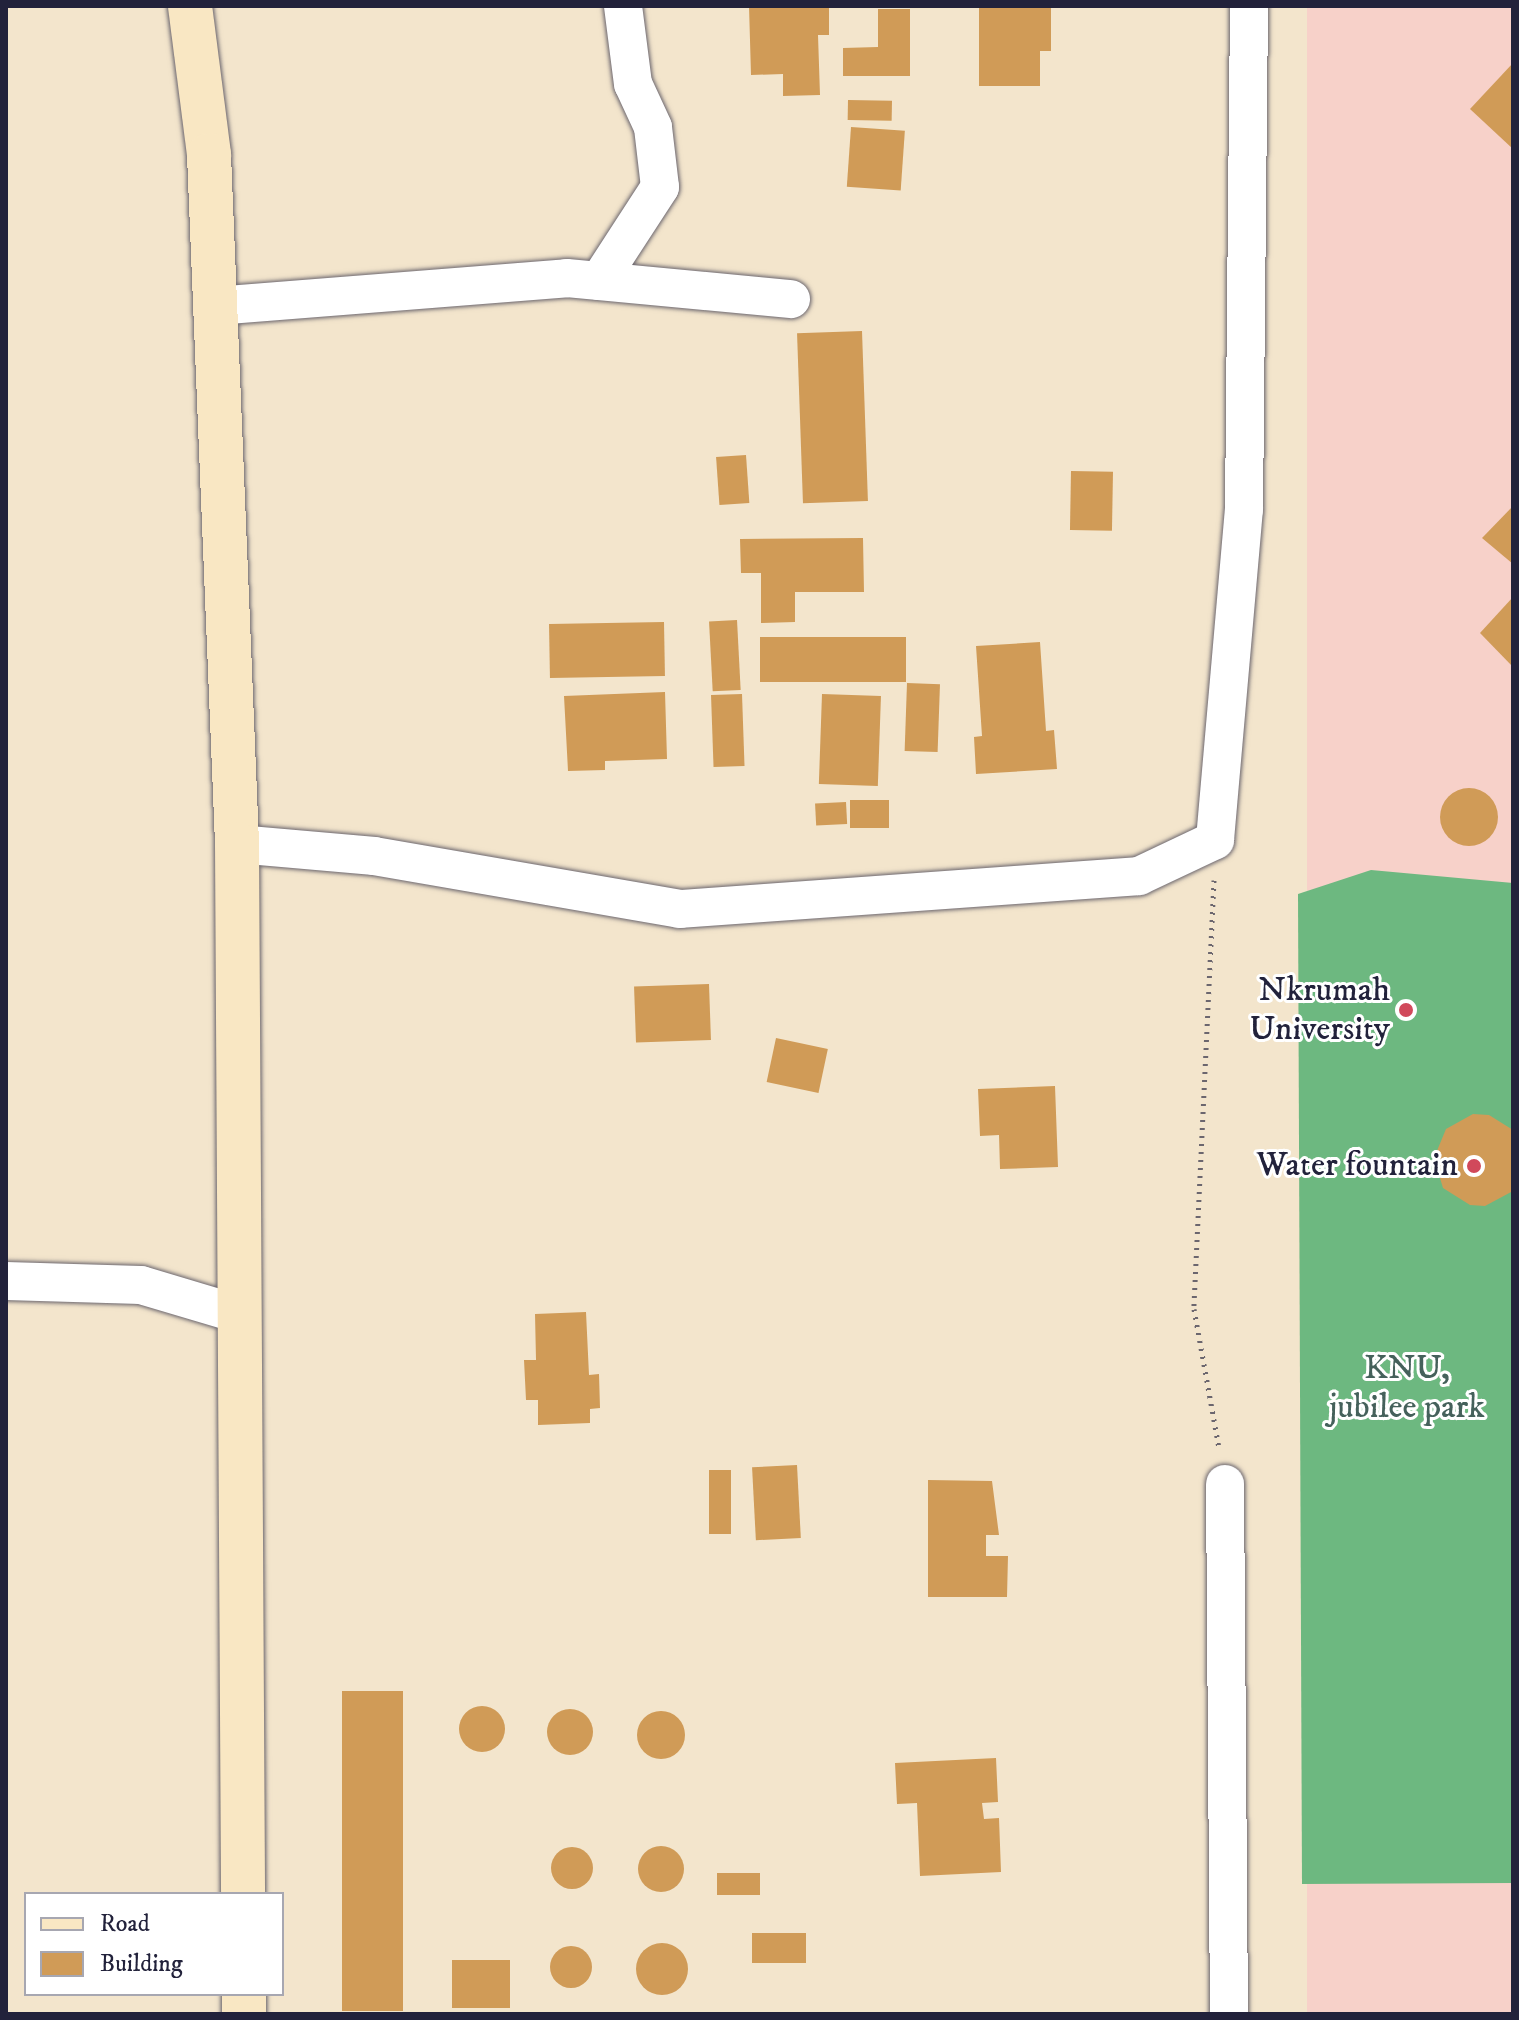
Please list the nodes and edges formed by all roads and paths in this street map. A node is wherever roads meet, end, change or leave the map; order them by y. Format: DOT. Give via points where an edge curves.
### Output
graph roads {
  1 [pos="190,6"];
  2 [pos="623,6"];
  3 [pos="1249,6"];
  4 [pos="599,281"];
  5 [pos="791,299"];
  6 [pos="215,306"];
  7 [pos="1215,840"];
  8 [pos="237,844"];
  9 [pos="6,1281"];
  10 [pos="238,1314"];
  11 [pos="1225,1484"];
  12 [pos="243,1892"];
  13 [pos="1229,2014"];
  1 -- 6 [label="street" via="209,155"];
  2 -- 4 [label="street" via="633,84 653,127 660,187"];
  3 -- 7 [label="street" via="1244,510"];
  4 -- 5 [label="street"];
  4 -- 6 [label="street" via="567,278"];
  6 -- 8 [label="street"];
  7 -- 8 [label="street" via="1139,876 680,909 374,856"];
  7 -- 11 [label="path" via="1194,1309"];
  8 -- 10 [label="street"];
  9 -- 10 [label="street" via="141,1285"];
  10 -- 12 [label="street"];
  11 -- 13 [label="street"];
}
